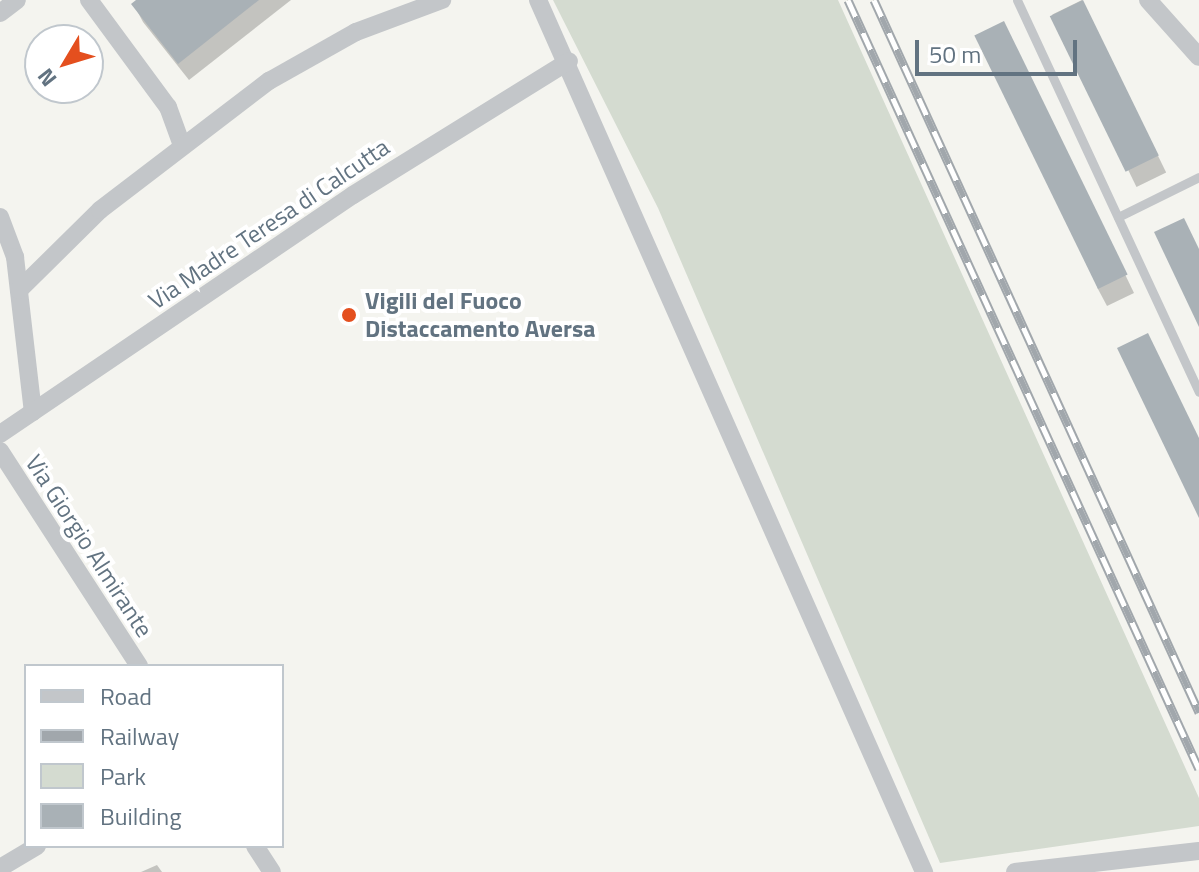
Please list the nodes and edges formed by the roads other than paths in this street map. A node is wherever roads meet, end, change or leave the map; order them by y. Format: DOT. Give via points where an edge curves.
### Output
graph roads {
  1 [pos="17,0"];
  2 [pos="89,0"];
  3 [pos="538,0"];
  4 [pos="1017,0"];
  5 [pos="1148,0"];
  6 [pos="429,2"];
  7 [pos="0,13"];
  8 [pos="1199,57"];
  9 [pos="569,61"];
  10 [pos="181,143"];
  11 [pos="1199,177"];
  12 [pos="0,217"];
  13 [pos="1118,217"];
  14 [pos="19,290"];
  15 [pos="1199,392"];
  16 [pos="33,412"];
  17 [pos="0,434"];
  18 [pos="0,451"];
  19 [pos="138,664"];
  20 [pos="34,848"];
  21 [pos="256,848"];
  22 [pos="1199,851"];
  23 [pos="0,868"];
  24 [pos="272,872"];
  25 [pos="924,872"];
  26 [pos="1015,872"];
  1 -- 7 [label="street"];
  2 -- 10 [label="street" via="168,107"];
  3 -- 9 [label="street"];
  4 -- 13 [label="lane"];
  5 -- 8 [label="street"];
  6 -- 10 [label="street" via="356,32"];
  9 -- 16 [label="street, Via Madre Teresa di Calcutta" via="353,195"];
  9 -- 25 [label="street"];
  10 -- 14 [label="street"];
  11 -- 13 [label="lane"];
  12 -- 14 [label="street"];
  13 -- 15 [label="lane"];
  14 -- 16 [label="street"];
  16 -- 17 [label="street, Via Madre Teresa di Calcutta"];
  18 -- 19 [label="street, Via Giorgio Almirante"];
  20 -- 23 [label="street"];
  21 -- 24 [label="street"];
  22 -- 26 [label="street"];
}
